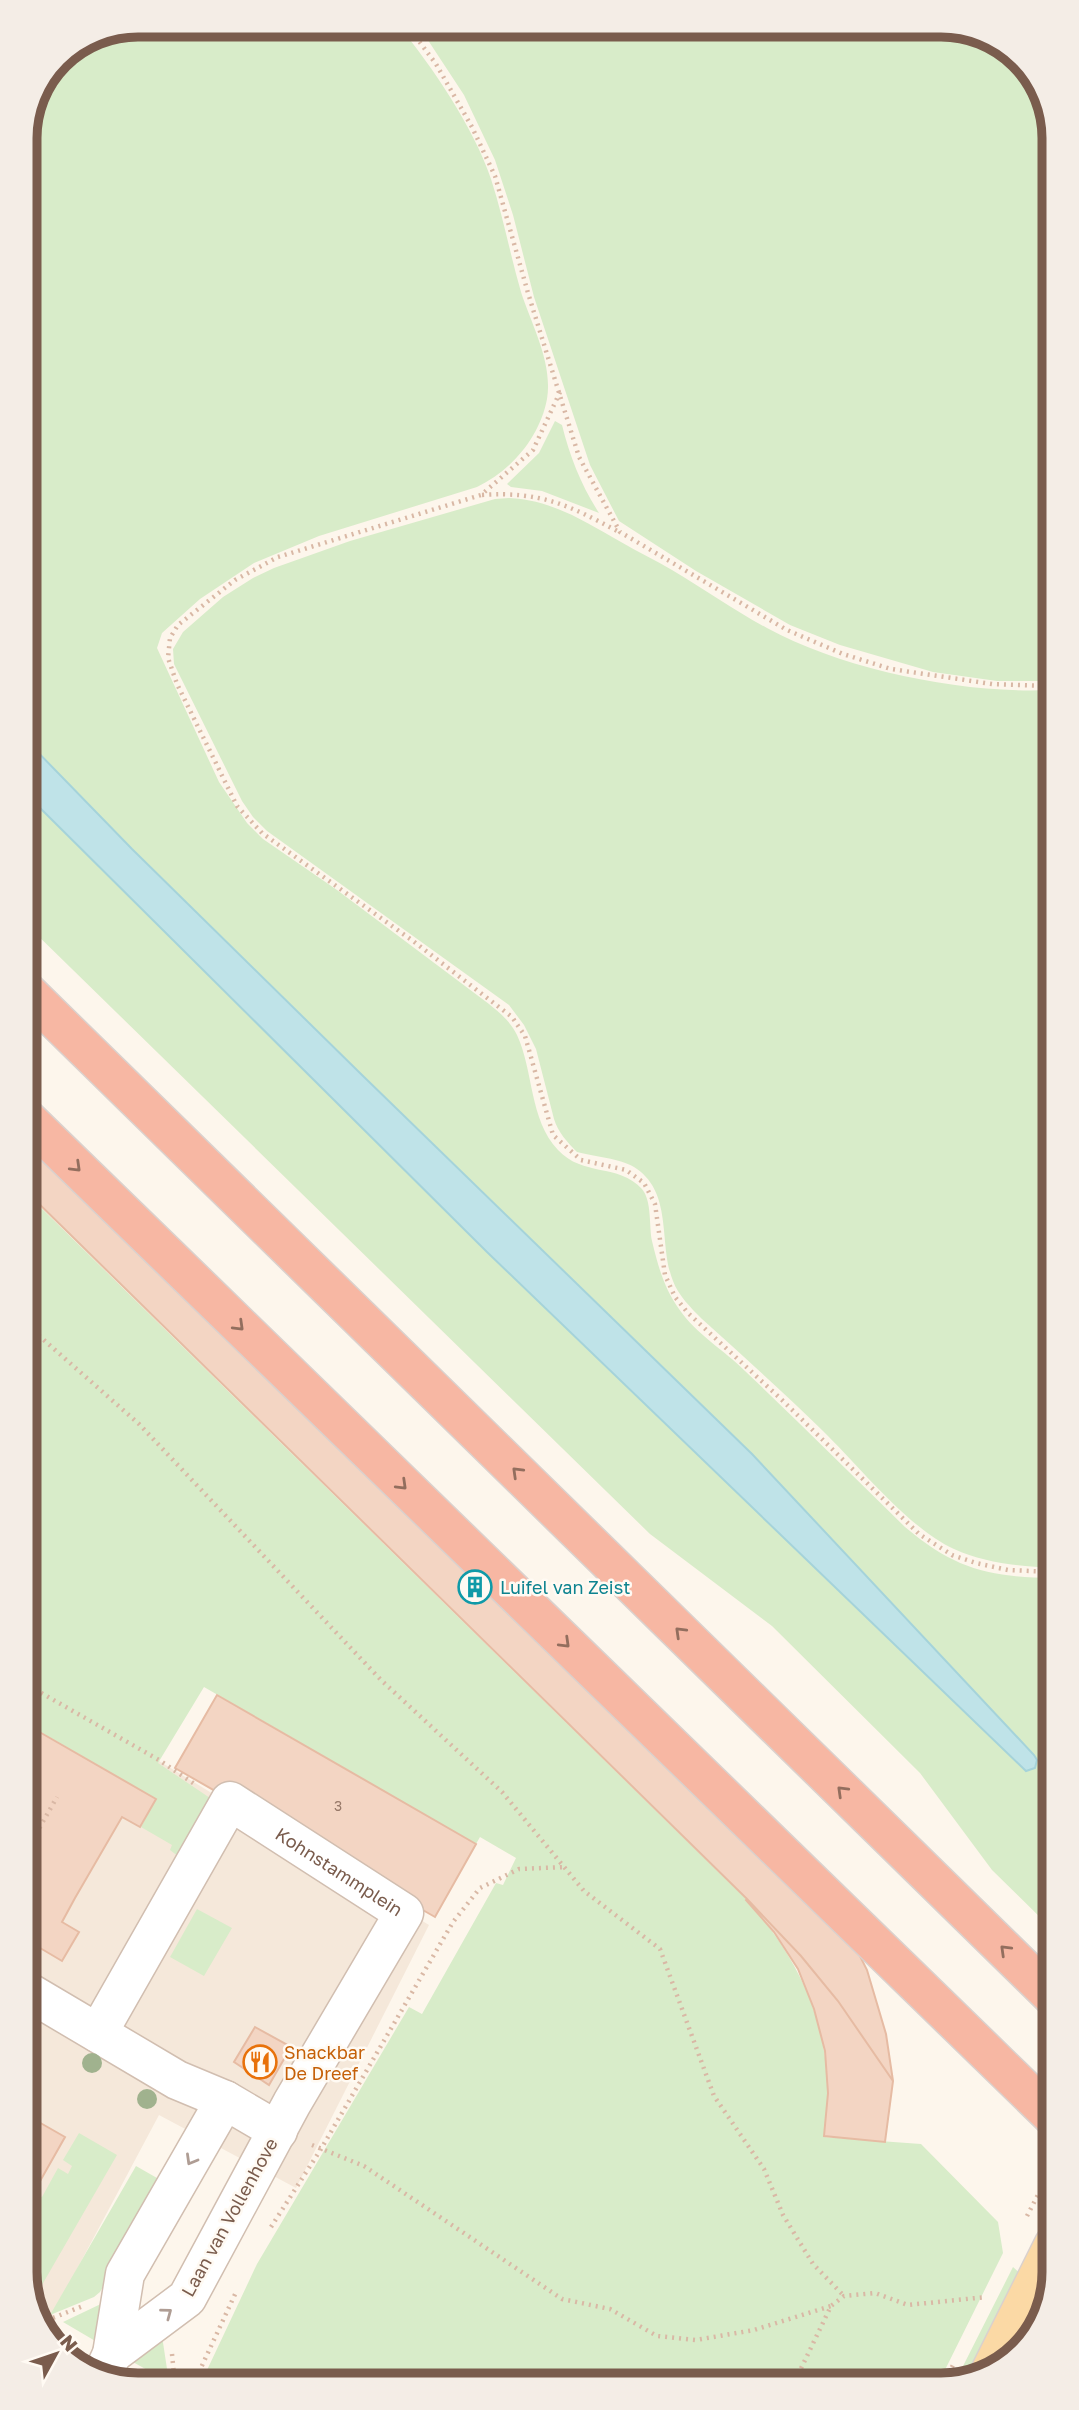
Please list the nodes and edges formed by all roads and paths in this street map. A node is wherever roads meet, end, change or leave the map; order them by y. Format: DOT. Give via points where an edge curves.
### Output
graph roads {
  1 [pos="416,37"];
  2 [pos="560,391"];
  3 [pos="481,495"];
  4 [pos="620,532"];
  5 [pos="1042,686"];
  6 [pos="37,1002"];
  7 [pos="37,1129"];
  8 [pos="37,1334"];
  9 [pos="1042,1572"];
  10 [pos="37,1691"];
  11 [pos="57,1797"];
  12 [pos="229,1804"];
  13 [pos="37,1832"];
  14 [pos="565,1867"];
  15 [pos="1042,1986"];
  16 [pos="37,1997"];
  17 [pos="98,2033"];
  18 [pos="225,2100"];
  19 [pos="1042,2106"];
  20 [pos="285,2117"];
  21 [pos="321,2148"];
  22 [pos="270,2228"];
  23 [pos="1039,2233"];
  24 [pos="240,2285"];
  25 [pos="844,2297"];
  26 [pos="986,2297"];
  27 [pos="831,2306"];
  28 [pos="999,2355"];
  29 [pos="107,2364"];
  30 [pos="199,2373"];
  31 [pos="799,2373"];
  1 -- 2 [label="path" via="472,127 495,176"];
  2 -- 3 [label="path" via="533,450"];
  2 -- 4 [label="path" via="579,457"];
  3 -- 4 [label="path" via="528,495 572,507"];
  3 -- 9 [label="path" via="278,557 235,580 178,625 170,638 168,658 237,806 262,833 512,1017 525,1036 553,1135 581,1160 626,1170 644,1184 655,1204 665,1275 675,1297 919,1534 952,1555 976,1563"];
  4 -- 5 [label="path" via="787,631 843,654 958,679"];
  15 -- 6 [label="highway, one-way"];
  7 -- 19 [label="highway, one-way"];
  8 -- 14 [label="path" via="139,1424 381,1680 502,1792"];
  10 -- 12 [label="path"];
  11 -- 13 [label="path"];
  12 -- 17 [label="street"];
  12 -- 20 [label="street, Kohnstammplein" via="404,1913"];
  14 -- 21 [label="path" via="519,1868 480,1888 453,1922"];
  14 -- 25 [label="path" via="584,1891 660,1949 714,2096 764,2169 783,2215 813,2264"];
  16 -- 17 [label="street, Laan van Vollenhove"];
  17 -- 18 [label="street, Laan van Vollenhove" via="177,2080"];
  18 -- 20 [label="street, Laan van Vollenhove"];
  18 -- 29 [label="street, Laan van Vollenhove, one-way" via="125,2274"];
  20 -- 21 [label="path"];
  29 -- 20 [label="street, Laan van Vollenhove, one-way" via="187,2298"];
  21 -- 22 [label="path"];
  21 -- 27 [label="path" via="364,2166 562,2299 610,2309 657,2336 696,2340 754,2330"];
  23 -- 28 [label="main road" via="1034,2286"];
  24 -- 30 [label="path"];
  25 -- 26 [label="path" via="875,2292 908,2305"];
  25 -- 27 [label="path"];
  27 -- 31 [label="path"];
}
